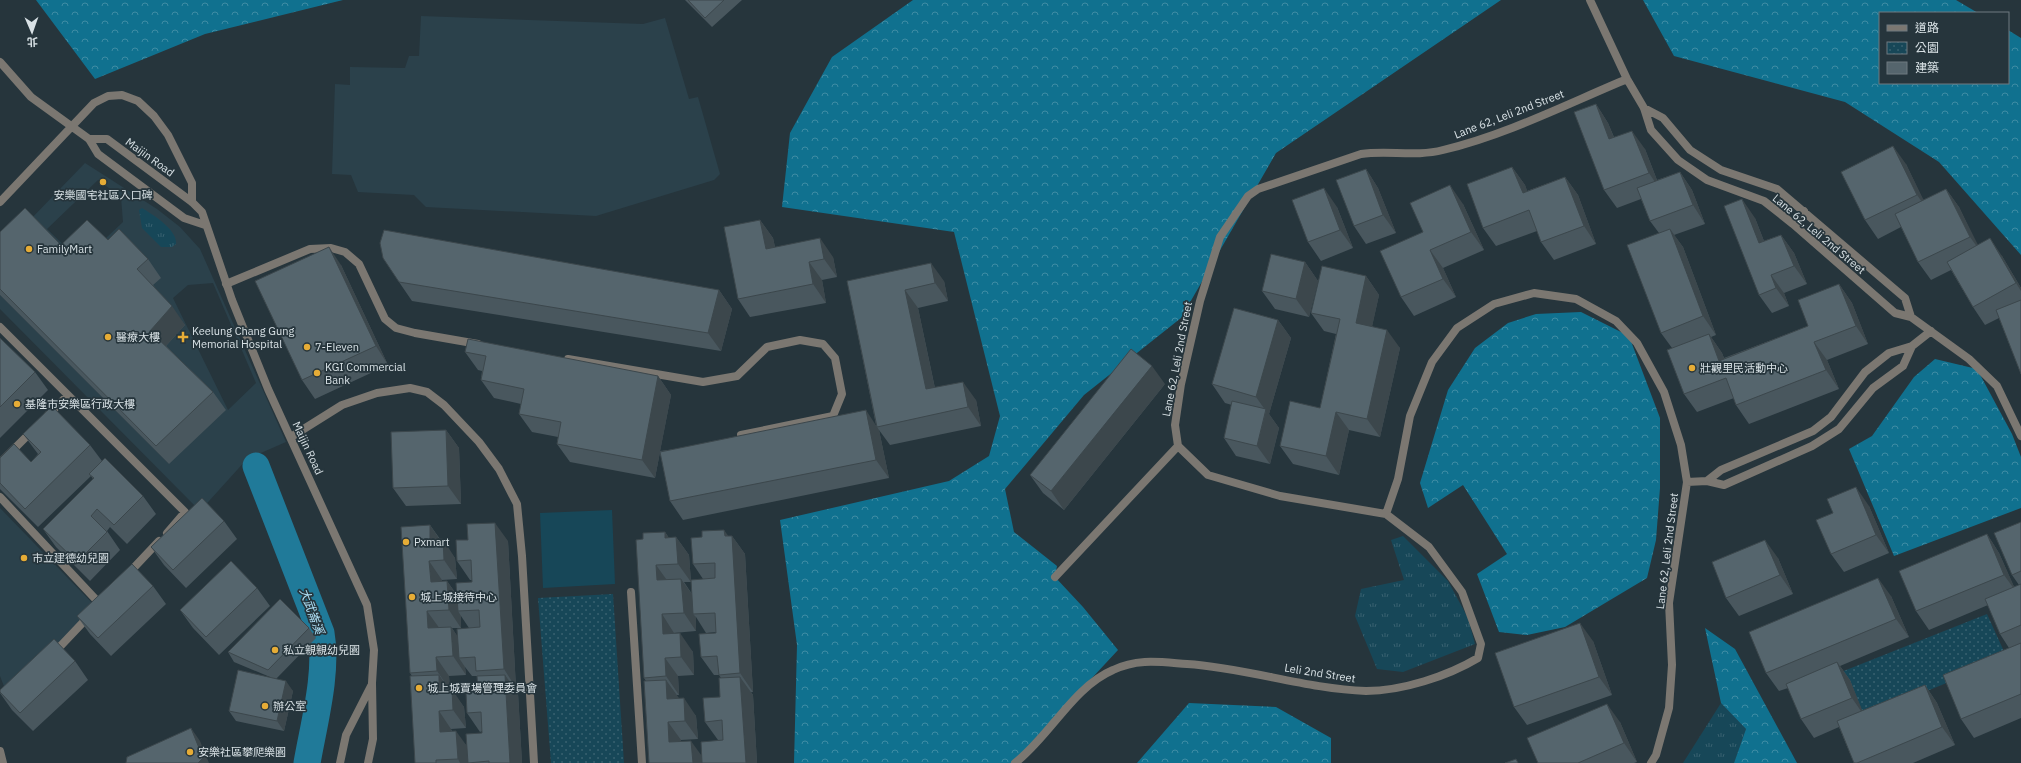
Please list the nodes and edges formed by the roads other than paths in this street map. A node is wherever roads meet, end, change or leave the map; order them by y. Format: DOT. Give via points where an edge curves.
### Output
graph roads {
  1 [pos="1590,0"];
  2 [pos="0,62"];
  3 [pos="1627,79"];
  4 [pos="1644,108"];
  5 [pos="70,126"];
  6 [pos="89,139"];
  7 [pos="0,202"];
  8 [pos="192,202"];
  9 [pos="1804,211"];
  10 [pos="1793,224"];
  11 [pos="205,225"];
  12 [pos="226,284"];
  13 [pos="1912,317"];
  14 [pos="0,327"];
  15 [pos="1931,331"];
  16 [pos="485,345"];
  17 [pos="1912,346"];
  18 [pos="563,358"];
  19 [pos="68,395"];
  20 [pos="2021,436"];
  21 [pos="291,437"];
  22 [pos="731,437"];
  23 [pos="1178,446"];
  24 [pos="0,463"];
  25 [pos="1707,481"];
  26 [pos="1687,482"];
  27 [pos="0,497"];
  28 [pos="1386,514"];
  29 [pos="1055,576"];
  30 [pos="121,582"];
  31 [pos="631,592"];
  32 [pos="48,659"];
  33 [pos="372,683"];
  34 [pos="0,751"];
  35 [pos="3,763"];
  36 [pos="340,763"];
  37 [pos="368,763"];
  38 [pos="534,763"];
  39 [pos="642,763"];
  40 [pos="1015,763"];
  41 [pos="1651,763"];
  1 -- 3 [label="street, Lane 62, Leli 2nd Street"];
  2 -- 5 [label="street" via="31,97"];
  3 -- 4 [label="street, Lane 62, Leli 2nd Street"];
  3 -- 23 [label="street, Lane 62, Leli 2nd Street" via="1502,131 1442,151 1360,154 1258,189 1248,196 1220,237 1200,301 1181,384 1175,425"];
  4 -- 9 [label="street, Lane 62, Leli 2nd Street" via="1663,118 1690,150 1720,170 1777,189"];
  4 -- 10 [label="street, Lane 62, Leli 2nd Street" via="1651,130 1678,160 1707,180 1764,201"];
  5 -- 6 [label="street"];
  5 -- 7 [label="street"];
  5 -- 8 [label="street" via="94,103 108,96 122,95 138,101 154,116 168,135 192,183"];
  6 -- 8 [label="street, Maijin Road" via="107,139"];
  6 -- 11 [label="street" via="98,154 184,218"];
  8 -- 11 [label="street, Maijin Road" via="202,212"];
  9 -- 10 [label="street"];
  9 -- 13 [label="street, Lane 62, Leli 2nd Street" via="1905,298"];
  10 -- 13 [label="street, Lane 62, Leli 2nd Street" via="1895,314"];
  11 -- 12 [label="street, Maijin Road"];
  12 -- 16 [label="street" via="310,249 331,248 345,252 360,264 385,319 396,328"];
  12 -- 21 [label="street, Maijin Road" via="268,389"];
  13 -- 15 [label="street, Lane 62, Leli 2nd Street"];
  14 -- 19 [label="street"];
  15 -- 17 [label="street, Lane 62, Leli 2nd Street"];
  15 -- 20 [label="street, Lane 62, Leli 2nd Street" via="1969,359 1997,386"];
  17 -- 25 [label="street, Lane 62, Leli 2nd Street" via="1889,353 1865,372 1831,417 1813,431 1721,470"];
  17 -- 25 [label="street, Lane 62, Leli 2nd Street" via="1903,366 1873,388 1839,429 1812,446 1724,485"];
  18 -- 22 [label="street" via="703,382 737,376 767,347 800,340 824,344 835,358 842,394 833,416"];
  19 -- 24 [label="street"];
  19 -- 30 [label="street" via="186,512"];
  21 -- 33 [label="street, Maijin Road" via="367,604 374,650"];
  21 -- 38 [label="street" via="342,405 377,393 410,388 427,392 444,405 491,458 517,504"];
  23 -- 28 [label="street" via="1208,475 1280,496"];
  23 -- 29 [label="street"];
  25 -- 26 [label="street, Lane 62, Leli 2nd Street"];
  26 -- 28 [label="street, Lane 62, Leli 2nd Street" via="1681,445 1664,392 1637,343 1616,321 1576,299 1534,293 1494,304 1457,328 1432,362 1410,416 1398,479"];
  26 -- 41 [label="street, Lane 62, Leli 2nd Street" via="1669,603 1672,664 1669,708 1656,755"];
  27 -- 32 [label="street" via="103,602"];
  28 -- 40 [label="street, Leli 2nd Street" via="1429,547 1462,592 1480,644 1478,658 1460,669 1397,688 1366,691 1317,685 1221,666 1145,660 1112,670 1084,688 1031,751"];
  31 -- 39 [label="street"];
  33 -- 36 [label="street, Maijin Road" via="346,736"];
  33 -- 37 [label="street, Maijin Road" via="373,739"];
  34 -- 35 [label="street"];
}
